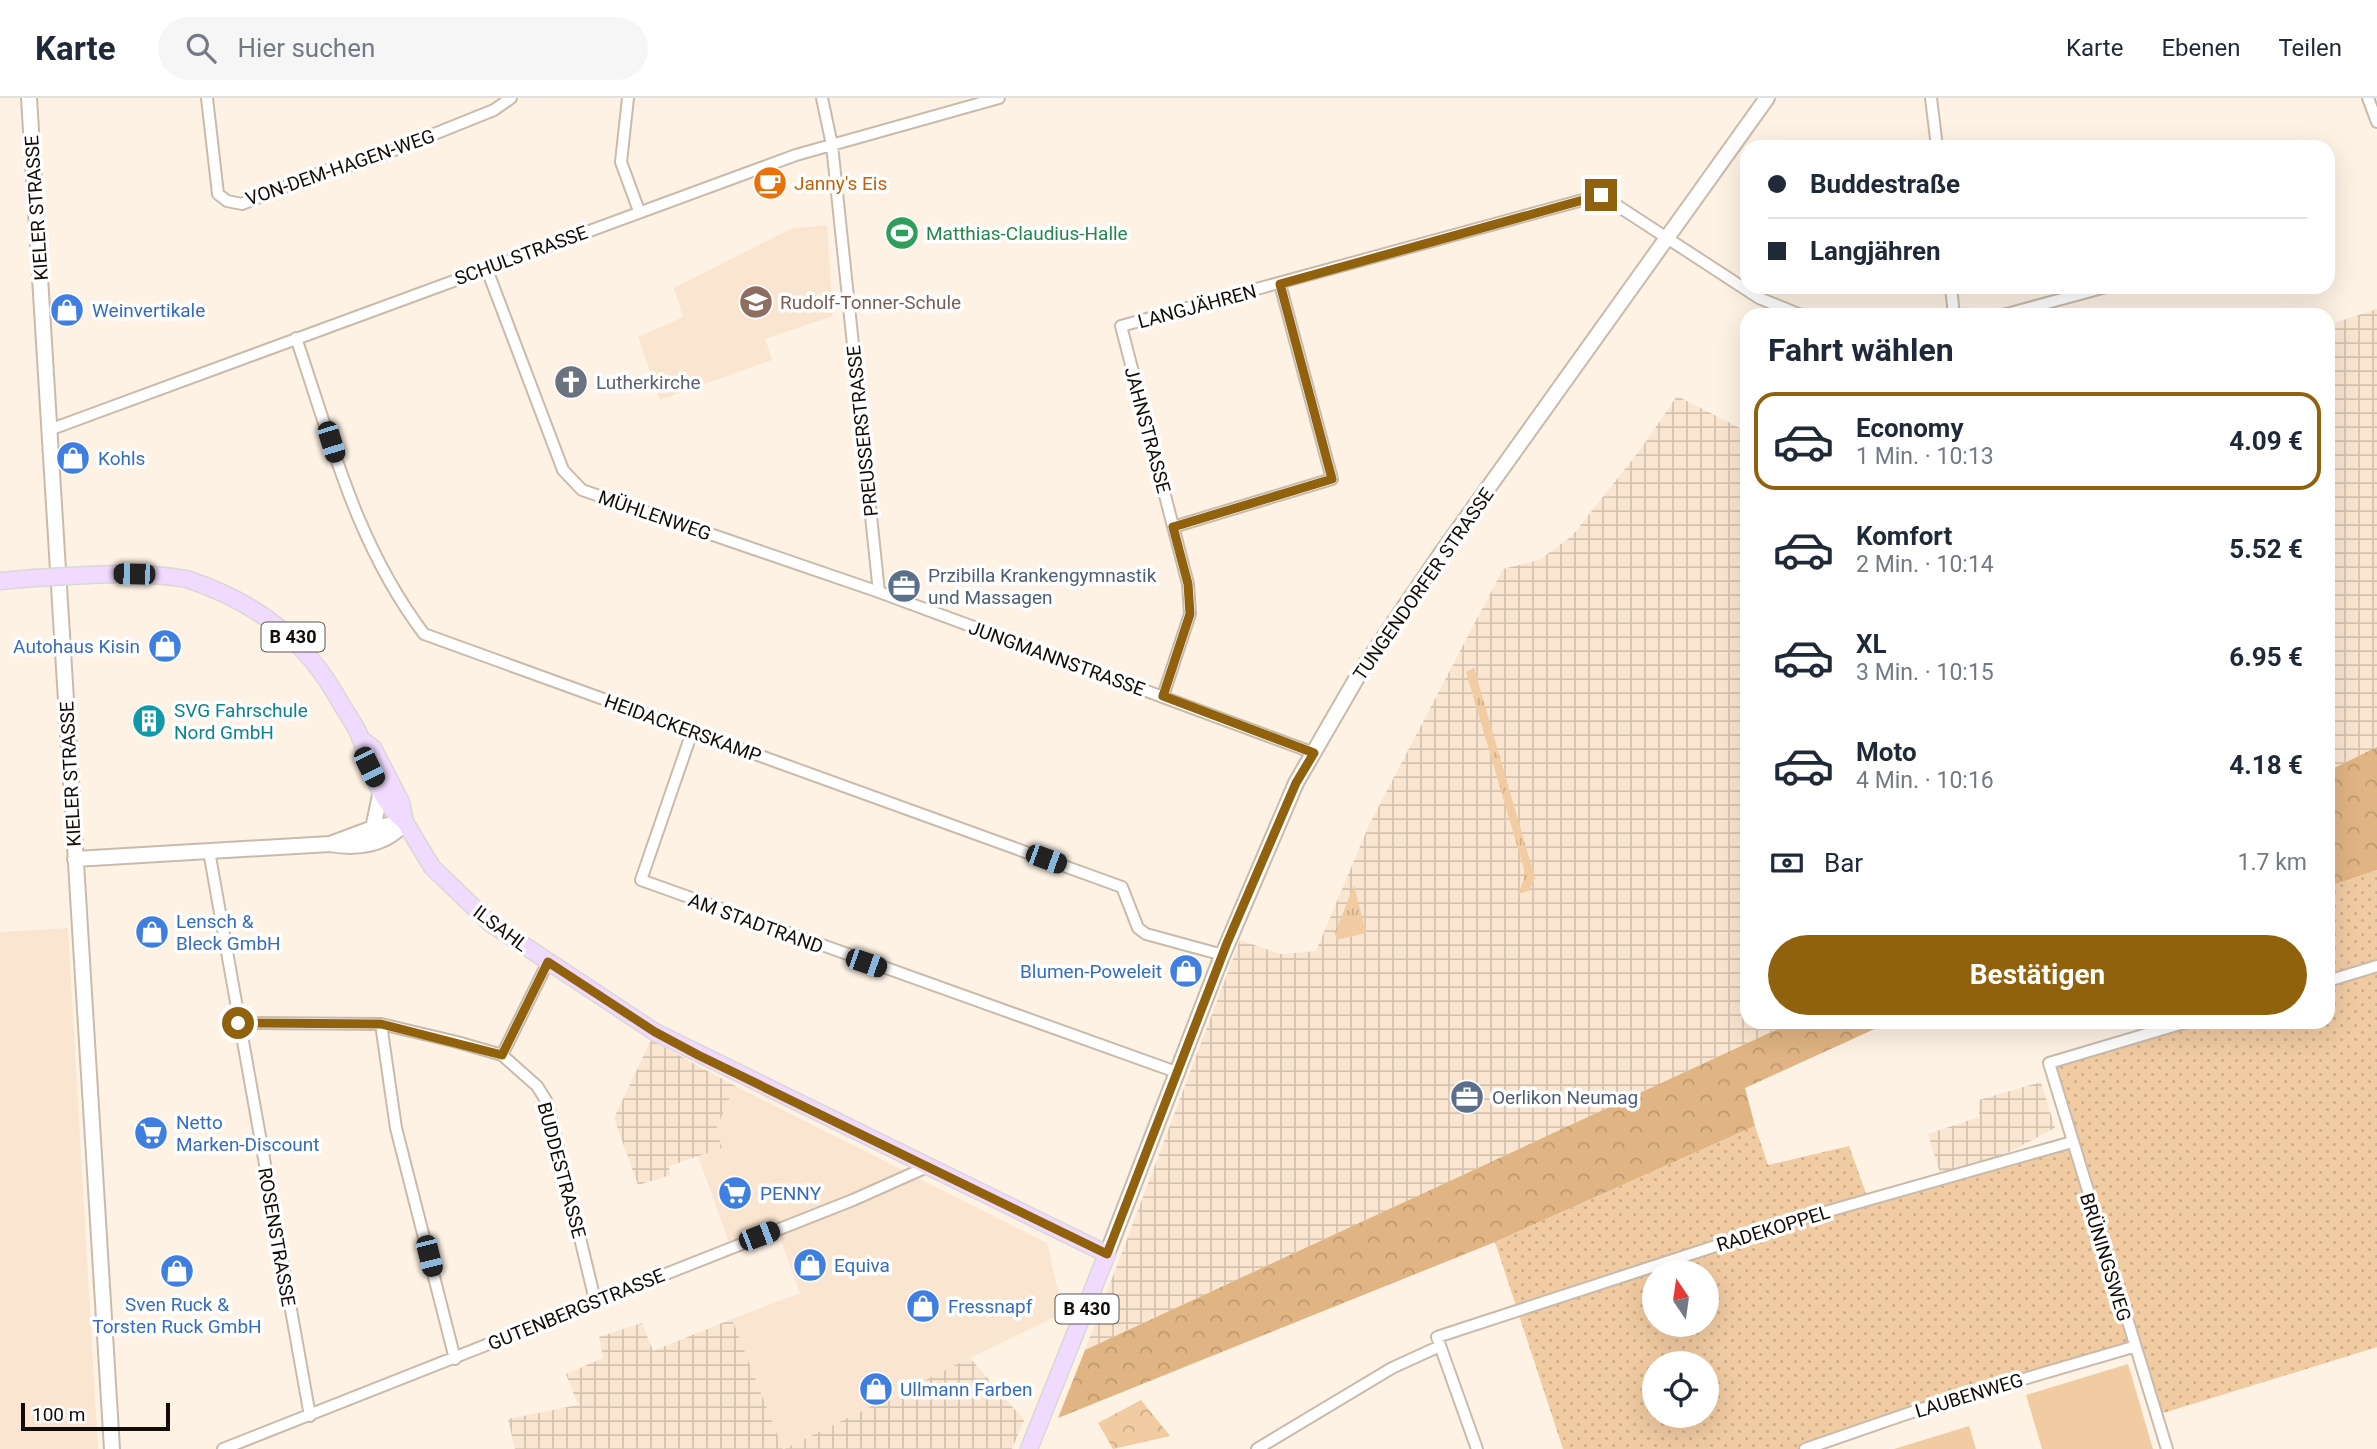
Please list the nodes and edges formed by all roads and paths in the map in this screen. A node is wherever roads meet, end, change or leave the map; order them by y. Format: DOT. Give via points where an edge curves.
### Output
graph roads {
  1 [pos="29,98"];
  2 [pos="207,98"];
  3 [pos="511,98"];
  4 [pos="628,98"];
  5 [pos="822,98"];
  6 [pos="999,98"];
  7 [pos="1768,98"];
  8 [pos="1931,98"];
  9 [pos="2368,98"];
  10 [pos="2377,122"];
  11 [pos="1936,140"];
  12 [pos="832,145"];
  13 [pos="639,211"];
  14 [pos="1668,238"];
  15 [pos="486,267"];
  16 [pos="1280,284"];
  17 [pos="1740,285"];
  18 [pos="1753,294"];
  19 [pos="2080,294"];
  20 [pos="1784,308"];
  21 [pos="2029,308"];
  22 [pos="1121,326"];
  23 [pos="296,338"];
  24 [pos="49,430"];
  25 [pos="1173,527"];
  26 [pos="0,581"];
  27 [pos="879,592"];
  28 [pos="1163,696"];
  29 [pos="692,732"];
  30 [pos="360,738"];
  31 [pos="1314,753"];
  32 [pos="381,791"];
  33 [pos="405,822"];
  34 [pos="373,828"];
  35 [pos="330,844"];
  36 [pos="209,851"];
  37 [pos="75,859"];
  38 [pos="1223,955"];
  39 [pos="548,962"];
  40 [pos="2377,966"];
  41 [pos="2335,979"];
  42 [pos="238,1023"];
  43 [pos="381,1024"];
  44 [pos="2163,1029"];
  45 [pos="502,1055"];
  46 [pos="1179,1073"];
  47 [pos="2072,1142"];
  48 [pos="927,1167"];
  49 [pos="1107,1254"];
  50 [pos="594,1300"];
  51 [pos="1439,1341"];
  52 [pos="2133,1347"];
  53 [pos="455,1359"];
  54 [pos="310,1416"];
  55 [pos="112,1449"];
  56 [pos="223,1449"];
  57 [pos="1029,1449"];
  58 [pos="1256,1449"];
  59 [pos="1477,1449"];
  60 [pos="1805,1449"];
  61 [pos="2167,1449"];
  1 -- 24 [label="main road, KIELER STRASSE"];
  2 -- 3 [label="street, VON-DEM-HAGEN-WEG" via="218,194 242,204 327,170 362,163 494,110"];
  4 -- 13 [label="street" via="621,162"];
  5 -- 12 [label="street, PREUSSERSTRASSE"];
  6 -- 12 [label="street, SCHULSTRASSE"];
  7 -- 14 [label="main road, TUNGENDORFER STRASSE"];
  8 -- 11 [label="street"];
  9 -- 10 [label="street"];
  12 -- 13 [label="street, SCHULSTRASSE"];
  12 -- 27 [label="street, PREUSSERSTRASSE"];
  13 -- 15 [label="street, SCHULSTRASSE"];
  14 -- 16 [label="street, LANGJÄHREN" via="1601,195"];
  14 -- 17 [label="street, LANGJÄHREN"];
  14 -- 31 [label="main road, TUNGENDORFER STRASSE" via="1431,569 1359,674"];
  15 -- 23 [label="street, SCHULSTRASSE"];
  15 -- 27 [label="street, MÜHLENWEG" via="563,470 582,489"];
  16 -- 22 [label="street, LANGJÄHREN"];
  16 -- 25 [label="street" via="1332,479"];
  18 -- 20 [label="street, LANGJÄHREN"];
  19 -- 21 [label="street"];
  22 -- 25 [label="street, JAHNSTRASSE"];
  23 -- 24 [label="street, SCHULSTRASSE"];
  23 -- 29 [label="street, HEIDACKERSKAMP" via="348,499 401,604 424,634"];
  24 -- 37 [label="main road, KIELER STRASSE"];
  25 -- 28 [label="street, JAHNSTRASSE" via="1188,584 1190,614"];
  26 -- 30 [label="main road, B 430, bridge" via="159,574 187,579 236,598 289,633 323,671"];
  27 -- 28 [label="street, JUNGMANNSTRASSE"];
  28 -- 31 [label="street, JUNGMANNSTRASSE"];
  29 -- 38 [label="street, HEIDACKERSKAMP" via="1122,887 1138,928"];
  29 -- 46 [label="street, AM STADTRAND" via="640,880"];
  30 -- 32 [label="main road, B 430"];
  30 -- 33 [label="main road, B 430" via="373,748 401,802"];
  31 -- 38 [label="main road, TUNGENDORFER STRASSE" via="1296,783"];
  32 -- 33 [label="main road, B 430" via="389,808"];
  32 -- 34 [label="main road"];
  33 -- 34 [label="main road"];
  33 -- 35 [label="main road" via="396,834 379,841 349,847"];
  33 -- 39 [label="main road, ILSAHL / B 430" via="432,867 459,895 490,923"];
  34 -- 35 [label="main road"];
  35 -- 36 [label="main road"];
  36 -- 37 [label="main road"];
  36 -- 42 [label="street, ROSENSTRASSE"];
  37 -- 55 [label="main road, KIELER STRASSE"];
  38 -- 46 [label="main road, TUNGENDORFER STRASSE"];
  39 -- 45 [label="street"];
  39 -- 48 [label="main road, ILSAHL / B 430" via="655,1032"];
  40 -- 41 [label="street"];
  42 -- 43 [label="street, BUDDESTRASSE"];
  42 -- 54 [label="street, ROSENSTRASSE"];
  43 -- 45 [label="street, BUDDESTRASSE"];
  43 -- 53 [label="street" via="396,1128"];
  44 -- 47 [label="street, BRÜNINGSWEG" via="2049,1063"];
  45 -- 50 [label="street, BUDDESTRASSE" via="537,1086 547,1102"];
  46 -- 49 [label="main road, TUNGENDORFER STRASSE"];
  47 -- 51 [label="street, RADEKOPPEL" via="1783,1224"];
  47 -- 52 [label="street, BRÜNINGSWEG"];
  48 -- 49 [label="main road, ILSAHL / B 430"];
  48 -- 50 [label="street, GUTENBERGSTRASSE"];
  49 -- 57 [label="main road, B 430"];
  50 -- 53 [label="street, GUTENBERGSTRASSE"];
  51 -- 58 [label="street, RADEKOPPEL"];
  51 -- 59 [label="street"];
  52 -- 60 [label="street, LAUBENWEG" via="1921,1409"];
  52 -- 61 [label="street, BRÜNINGSWEG"];
  53 -- 54 [label="street, GUTENBERGSTRASSE"];
  54 -- 56 [label="street, GUTENBERGSTRASSE"];
}
